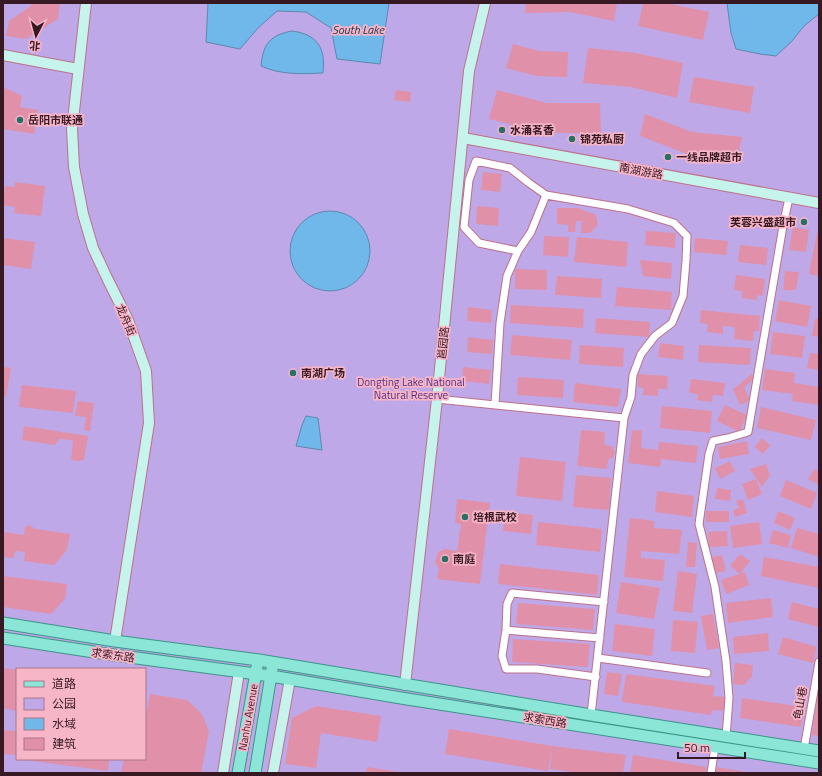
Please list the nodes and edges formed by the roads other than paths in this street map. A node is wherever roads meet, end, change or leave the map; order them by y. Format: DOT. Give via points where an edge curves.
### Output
graph roads {
  1 [pos="86,3"];
  2 [pos="485,3"];
  3 [pos="3,55"];
  4 [pos="78,69"];
  5 [pos="463,138"];
  6 [pos="546,195"];
  7 [pos="790,198"];
  8 [pos="819,203"];
  9 [pos="518,251"];
  10 [pos="437,399"];
  11 [pos="495,404"];
  12 [pos="624,418"];
  13 [pos="604,602"];
  14 [pos="3,623"];
  15 [pos="506,630"];
  16 [pos="3,638"];
  17 [pos="600,638"];
  18 [pos="115,641"];
  19 [pos="598,658"];
  20 [pos="259,660"];
  21 [pos="819,662"];
  22 [pos="273,663"];
  23 [pos="239,672"];
  24 [pos="707,673"];
  25 [pos="256,674"];
  26 [pos="271,676"];
  27 [pos="596,677"];
  28 [pos="290,679"];
  29 [pos="405,685"];
  30 [pos="591,715"];
  31 [pos="726,736"];
  32 [pos="715,747"];
  33 [pos="804,749"];
  34 [pos="819,751"];
  35 [pos="819,763"];
  36 [pos="222,773"];
  37 [pos="238,773"];
  38 [pos="255,773"];
  39 [pos="273,773"];
  40 [pos="711,773"];
  1 -- 4 [label="street, 龙舟街"];
  2 -- 5 [label="street, 邕园路" via="469,71"];
  3 -- 4 [label="street"];
  4 -- 18 [label="street, 龙舟街" via="72,129 74,167 83,214 93,248 128,320 146,371 149,422"];
  5 -- 7 [label="street, 南湖游路"];
  5 -- 10 [label="street, 邕园路"];
  6 -- 9 [label="street" via="531,232"];
  6 -- 9 [label="street" via="510,168 476,161 469,180 464,227 478,243"];
  6 -- 12 [label="street" via="628,209 674,223 687,236 683,296 672,323 655,336 641,354 633,375 631,397"];
  7 -- 8 [label="street, 南湖游路"];
  7 -- 31 [label="street" via="782,226 748,432 713,441 699,524 715,587 726,661 729,698"];
  9 -- 11 [label="street" via="508,276 500,323"];
  10 -- 11 [label="street"];
  10 -- 29 [label="street, 邕园路"];
  11 -- 12 [label="street"];
  12 -- 13 [label="street"];
  13 -- 15 [label="street" via="512,593 507,604"];
  13 -- 17 [label="street"];
  14 -- 18 [label="main road, 求索东路"];
  15 -- 17 [label="street"];
  15 -- 27 [label="street" via="502,656 506,669 537,669"];
  16 -- 23 [label="main road, 求索东路"];
  17 -- 19 [label="street"];
  18 -- 20 [label="main road, 求索东路"];
  19 -- 24 [label="street"];
  19 -- 27 [label="street"];
  20 -- 22 [label="main road, 求索西路"];
  20 -- 25 [label="main road, Nanhu Avenue"];
  21 -- 33 [label="street, 龟山巷"];
  22 -- 26 [label="main road, Nanhu Avenue"];
  22 -- 29 [label="main road, 求索西路"];
  23 -- 25 [label="main road, 求索东路"];
  23 -- 36 [label="street"];
  25 -- 26 [label="main road, 求索东路"];
  25 -- 37 [label="main road, Nanhu Avenue"];
  26 -- 28 [label="main road, 求索西路"];
  26 -- 38 [label="main road, Nanhu Avenue"];
  27 -- 30 [label="street"];
  28 -- 32 [label="main road, 求索西路"];
  28 -- 39 [label="street"];
  29 -- 30 [label="main road, 求索西路"];
  30 -- 31 [label="main road, 求索西路"];
  31 -- 33 [label="main road, 求索西路"];
  32 -- 35 [label="main road, 求索西路"];
  32 -- 40 [label="street"];
  33 -- 34 [label="main road, 求索西路"];
}
